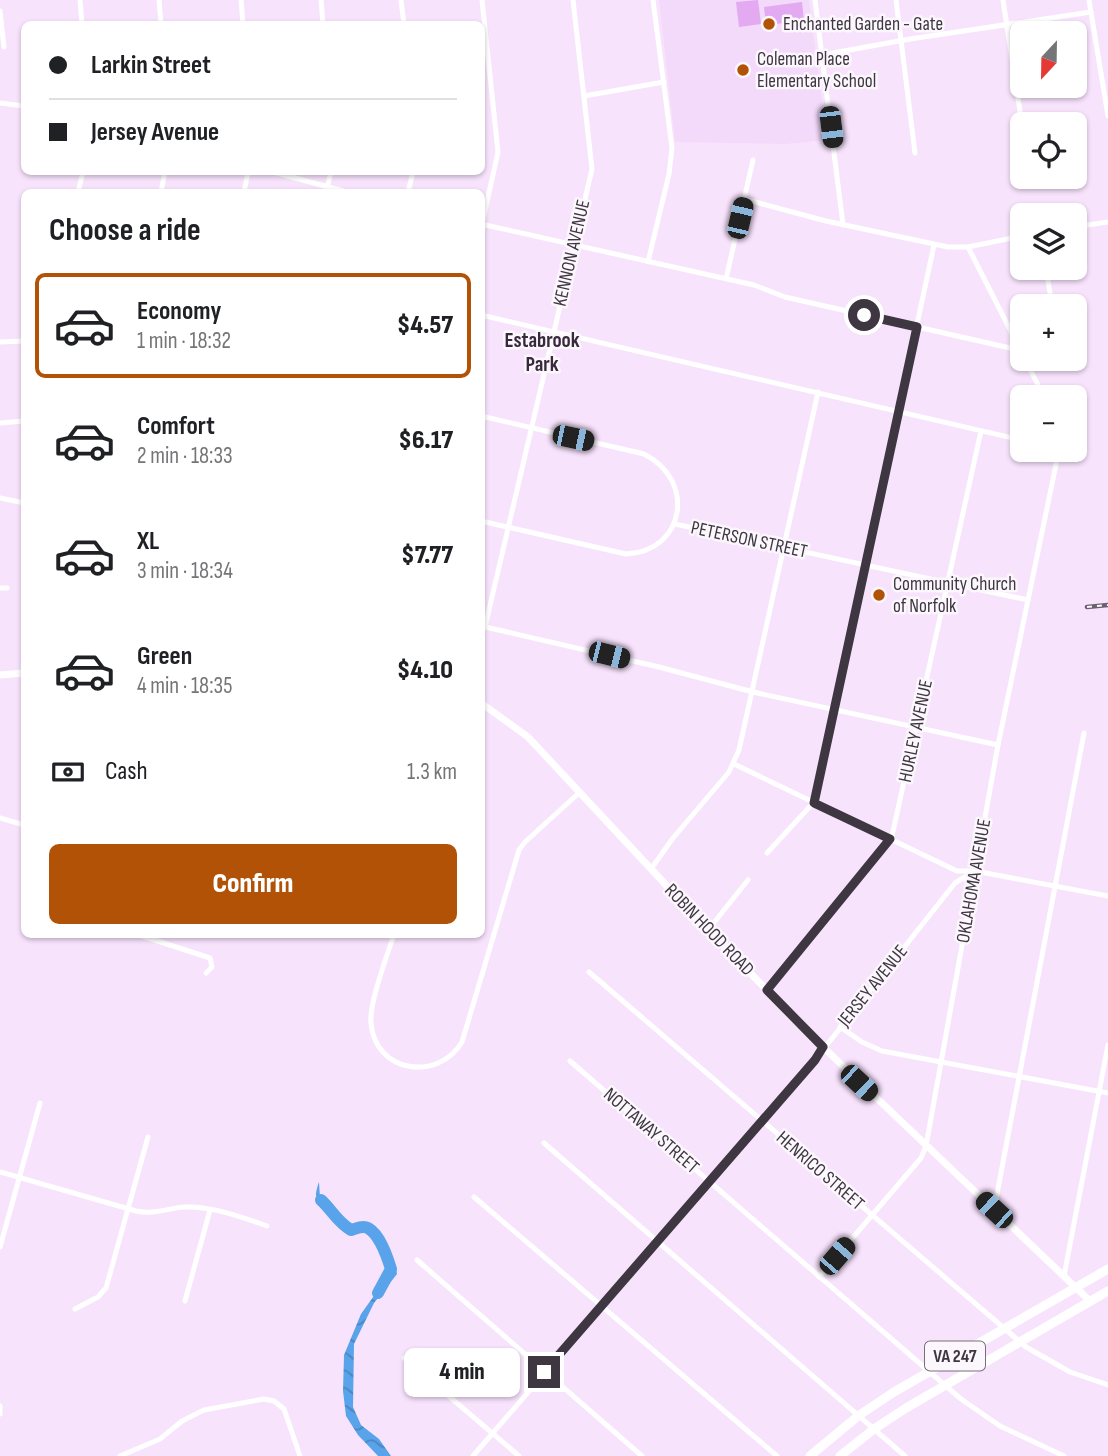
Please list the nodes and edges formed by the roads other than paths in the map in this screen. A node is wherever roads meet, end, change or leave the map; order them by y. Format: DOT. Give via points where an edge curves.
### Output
graph roads {
  1 [pos="80,0"];
  2 [pos="159,0"];
  3 [pos="241,0"];
  4 [pos="321,0"];
  5 [pos="401,0"];
  6 [pos="482,0"];
  7 [pos="573,0"];
  8 [pos="653,0"];
  9 [pos="815,0"];
  10 [pos="896,0"];
  11 [pos="1003,0"];
  12 [pos="1089,0"];
  13 [pos="0,11"];
  14 [pos="1091,12"];
  15 [pos="82,21"];
  16 [pos="161,21"];
  17 [pos="243,21"];
  18 [pos="323,21"];
  19 [pos="404,21"];
  20 [pos="484,21"];
  21 [pos="1007,26"];
  22 [pos="485,28"];
  23 [pos="901,41"];
  24 [pos="4,47"];
  25 [pos="822,55"];
  26 [pos="664,82"];
  27 [pos="584,96"];
  28 [pos="0,103"];
  29 [pos="21,106"];
  30 [pos="1020,112"];
  31 [pos="1108,116"];
  32 [pos="915,153"];
  33 [pos="753,160"];
  34 [pos="282,175"];
  35 [pos="323,189"];
  36 [pos="744,199"];
  37 [pos="485,210"];
  38 [pos="1108,222"];
  39 [pos="485,225"];
  40 [pos="843,225"];
  41 [pos="1087,225"];
  42 [pos="1010,238"];
  43 [pos="574,245"];
  44 [pos="933,245"];
  45 [pos="968,247"];
  46 [pos="648,262"];
  47 [pos="726,279"];
  48 [pos="485,316"];
  49 [pos="917,327"];
  50 [pos="1010,329"];
  51 [pos="554,331"];
  52 [pos="21,341"];
  53 [pos="0,342"];
  54 [pos="1010,348"];
  55 [pos="818,392"];
  56 [pos="899,411"];
  57 [pos="485,417"];
  58 [pos="21,421"];
  59 [pos="0,423"];
  60 [pos="532,428"];
  61 [pos="981,431"];
  62 [pos="1010,438"];
  63 [pos="1057,462"];
  64 [pos="0,498"];
  65 [pos="21,502"];
  66 [pos="485,522"];
  67 [pos="675,524"];
  68 [pos="508,527"];
  69 [pos="784,548"];
  70 [pos="866,566"];
  71 [pos="947,583"];
  72 [pos="1028,600"];
  73 [pos="485,618"];
  74 [pos="485,626"];
  75 [pos="21,674"];
  76 [pos="0,676"];
  77 [pos="753,692"];
  78 [pos="485,706"];
  79 [pos="835,710"];
  80 [pos="916,728"];
  81 [pos="1084,733"];
  82 [pos="998,744"];
  83 [pos="734,764"];
  84 [pos="579,792"];
  85 [pos="814,803"];
  86 [pos="0,818"];
  87 [pos="21,824"];
  88 [pos="890,839"];
  89 [pos="767,853"];
  90 [pos="651,869"];
  91 [pos="975,871"];
  92 [pos="748,880"];
  93 [pos="1056,886"];
  94 [pos="1108,896"];
  95 [pos="708,930"];
  96 [pos="148,938"];
  97 [pos="393,938"];
  98 [pos="589,972"];
  99 [pos="206,973"];
  100 [pos="767,990"];
  101 [pos="840,1027"];
  102 [pos="1108,1045"];
  103 [pos="823,1047"];
  104 [pos="570,1061"];
  105 [pos="941,1061"];
  106 [pos="1019,1076"];
  107 [pos="1099,1091"];
  108 [pos="1108,1093"];
  109 [pos="40,1103"];
  110 [pos="762,1121"];
  111 [pos="148,1138"];
  112 [pos="544,1143"];
  113 [pos="926,1146"];
  114 [pos="0,1172"];
  115 [pos="20,1177"];
  116 [pos="709,1181"];
  117 [pos="474,1197"];
  118 [pos="128,1209"];
  119 [pos="210,1210"];
  120 [pos="994,1210"];
  121 [pos="872,1216"];
  122 [pos="267,1227"];
  123 [pos="657,1242"];
  124 [pos="0,1247"];
  125 [pos="417,1260"];
  126 [pos="1108,1269"];
  127 [pos="1064,1276"];
  128 [pos="819,1277"];
  129 [pos="1075,1287"];
  130 [pos="1108,1291"];
  131 [pos="185,1301"];
  132 [pos="1090,1301"];
  133 [pos="601,1306"];
  134 [pos="75,1309"];
  135 [pos="1004,1328"];
  136 [pos="1020,1342"];
  137 [pos="404,1359"];
  138 [pos="928,1371"];
  139 [pos="544,1372"];
  140 [pos="944,1385"];
  141 [pos="1108,1385"];
  142 [pos="0,1406"];
  143 [pos="0,1414"];
  144 [pos="858,1416"];
  145 [pos="874,1429"];
  146 [pos="492,1433"];
  147 [pos="120,1456"];
  148 [pos="300,1456"];
  149 [pos="473,1456"];
  150 [pos="519,1456"];
  151 [pos="642,1456"];
  152 [pos="776,1456"];
  153 [pos="810,1456"];
  154 [pos="840,1456"];
  155 [pos="905,1456"];
  156 [pos="1065,1456"];
  1 -- 15 [label="street"];
  2 -- 16 [label="street"];
  3 -- 17 [label="street"];
  4 -- 18 [label="street"];
  5 -- 19 [label="street"];
  6 -- 20 [label="street"];
  7 -- 27 [label="street, KENNON AVENUE"];
  8 -- 26 [label="street"];
  9 -- 25 [label="street"];
  10 -- 23 [label="street"];
  11 -- 21 [label="street"];
  12 -- 14 [label="street"];
  13 -- 24 [label="street"];
  14 -- 21 [label="street"];
  14 -- 31 [label="street"];
  21 -- 23 [label="street"];
  21 -- 30 [label="street"];
  22 -- 37 [label="street" via="498,152"];
  23 -- 25 [label="street"];
  23 -- 32 [label="street"];
  25 -- 40 [label="street"];
  26 -- 27 [label="street"];
  26 -- 46 [label="street" via="672,157"];
  27 -- 43 [label="street, KENNON AVENUE" via="592,161"];
  28 -- 29 [label="street"];
  33 -- 36 [label="street"];
  34 -- 35 [label="street"];
  36 -- 40 [label="street"];
  36 -- 47 [label="street"];
  38 -- 41 [label="street"];
  39 -- 43 [label="street"];
  40 -- 44 [label="street"];
  42 -- 45 [label="street"];
  43 -- 46 [label="street"];
  43 -- 51 [label="street, KENNON AVENUE"];
  44 -- 45 [label="street"];
  44 -- 49 [label="street"];
  45 -- 50 [label="street"];
  46 -- 47 [label="street"];
  47 -- 49 [label="street"];
  48 -- 51 [label="street"];
  49 -- 54 [label="street"];
  49 -- 56 [label="street"];
  51 -- 55 [label="street"];
  51 -- 60 [label="street, KENNON AVENUE"];
  52 -- 53 [label="street"];
  55 -- 56 [label="street"];
  55 -- 69 [label="street"];
  56 -- 61 [label="street"];
  56 -- 70 [label="street"];
  57 -- 60 [label="street, PETERSON STREET"];
  58 -- 59 [label="street"];
  60 -- 67 [label="street, PETERSON STREET" via="653,458 677,489"];
  60 -- 68 [label="street, KENNON AVENUE"];
  61 -- 62 [label="street"];
  61 -- 71 [label="street, HURLEY AVENUE"];
  63 -- 72 [label="street, OKLAHOMA AVENUE"];
  64 -- 65 [label="street"];
  66 -- 68 [label="street"];
  67 -- 68 [label="street" via="650,548 626,554"];
  67 -- 69 [label="street, PETERSON STREET"];
  68 -- 73 [label="street, KENNON AVENUE"];
  69 -- 70 [label="street, PETERSON STREET"];
  69 -- 77 [label="street"];
  70 -- 71 [label="street, PETERSON STREET"];
  70 -- 79 [label="street"];
  71 -- 72 [label="street, PETERSON STREET"];
  71 -- 80 [label="street, HURLEY AVENUE"];
  72 -- 82 [label="street, OKLAHOMA AVENUE"];
  74 -- 77 [label="street"];
  75 -- 76 [label="street"];
  77 -- 79 [label="street"];
  77 -- 83 [label="street"];
  78 -- 84 [label="street, ROBIN HOOD ROAD" via="524,733"];
  79 -- 80 [label="street"];
  79 -- 85 [label="street"];
  80 -- 82 [label="street"];
  80 -- 88 [label="street, HURLEY AVENUE"];
  81 -- 93 [label="street"];
  82 -- 91 [label="street, OKLAHOMA AVENUE"];
  83 -- 85 [label="street"];
  83 -- 90 [label="street"];
  84 -- 90 [label="street, ROBIN HOOD ROAD"];
  84 -- 97 [label="street" via="519,850 462,1042 447,1059 433,1066 412,1067 394,1060 373,1032 371,1015"];
  85 -- 88 [label="street"];
  85 -- 89 [label="street"];
  86 -- 87 [label="street"];
  88 -- 91 [label="street" via="948,868"];
  88 -- 100 [label="street, HURLEY AVENUE"];
  90 -- 95 [label="street, ROBIN HOOD ROAD"];
  91 -- 93 [label="street"];
  91 -- 101 [label="street, JERSEY AVENUE" via="955,883"];
  91 -- 105 [label="street, OKLAHOMA AVENUE"];
  92 -- 95 [label="street"];
  93 -- 94 [label="street"];
  93 -- 106 [label="street"];
  95 -- 100 [label="street, ROBIN HOOD ROAD"];
  96 -- 99 [label="street" via="210,958 212,967"];
  98 -- 110 [label="street, HENRICO STREET"];
  100 -- 103 [label="street, ROBIN HOOD ROAD"];
  101 -- 103 [label="street, JERSEY AVENUE"];
  101 -- 105 [label="street" via="882,1051"];
  102 -- 107 [label="street"];
  103 -- 110 [label="street, JERSEY AVENUE"];
  103 -- 113 [label="street, ROBIN HOOD ROAD"];
  104 -- 116 [label="street, NOTTAWAY STREET"];
  105 -- 106 [label="street"];
  105 -- 113 [label="street, OKLAHOMA AVENUE"];
  106 -- 107 [label="street"];
  106 -- 120 [label="street"];
  107 -- 108 [label="street"];
  107 -- 127 [label="street"];
  109 -- 115 [label="street"];
  110 -- 116 [label="street, JERSEY AVENUE"];
  110 -- 121 [label="street, HENRICO STREET"];
  111 -- 118 [label="street"];
  112 -- 123 [label="street"];
  113 -- 120 [label="street, ROBIN HOOD ROAD"];
  113 -- 121 [label="street, OKLAHOMA AVENUE"];
  114 -- 115 [label="street"];
  115 -- 118 [label="street"];
  115 -- 124 [label="street"];
  116 -- 123 [label="street, JERSEY AVENUE"];
  116 -- 128 [label="street, NOTTAWAY STREET"];
  117 -- 133 [label="street"];
  118 -- 119 [label="street" via="154,1213 183,1207"];
  118 -- 134 [label="street" via="106,1287 98,1297"];
  119 -- 122 [label="street"];
  119 -- 131 [label="street"];
  120 -- 127 [label="street, ROBIN HOOD ROAD"];
  121 -- 128 [label="street, OKLAHOMA AVENUE"];
  121 -- 135 [label="street, HENRICO STREET"];
  123 -- 133 [label="street, JERSEY AVENUE"];
  123 -- 144 [label="street"];
  125 -- 139 [label="street"];
  126 -- 129 [label="main road, VA 247"];
  127 -- 129 [label="street, ROBIN HOOD ROAD"];
  128 -- 138 [label="street, NOTTAWAY STREET"];
  129 -- 132 [label="street, ROBIN HOOD ROAD"];
  129 -- 135 [label="main road, VA 247"];
  130 -- 132 [label="main road, VA 247"];
  132 -- 136 [label="main road, VA 247"];
  133 -- 139 [label="street, JERSEY AVENUE"];
  133 -- 152 [label="street"];
  135 -- 136 [label="street, HENRICO STREET"];
  135 -- 138 [label="main road, VA 247"];
  136 -- 140 [label="main road, VA 247"];
  136 -- 141 [label="street, HENRICO STREET" via="1070,1373"];
  137 -- 146 [label="street"];
  138 -- 140 [label="street, NOTTAWAY STREET"];
  138 -- 144 [label="main road, VA 247"];
  139 -- 146 [label="street, JERSEY AVENUE"];
  139 -- 151 [label="street"];
  140 -- 145 [label="main road, VA 247"];
  140 -- 156 [label="street, NOTTAWAY STREET" via="1000,1426"];
  142 -- 143 [label="street"];
  144 -- 145 [label="street"];
  144 -- 153 [label="main road, VA 247"];
  145 -- 154 [label="main road, VA 247"];
  145 -- 155 [label="street"];
  146 -- 149 [label="street, JERSEY AVENUE"];
  146 -- 150 [label="street"];
  147 -- 148 [label="street" via="160,1439 204,1410 264,1399 284,1409"];
}
